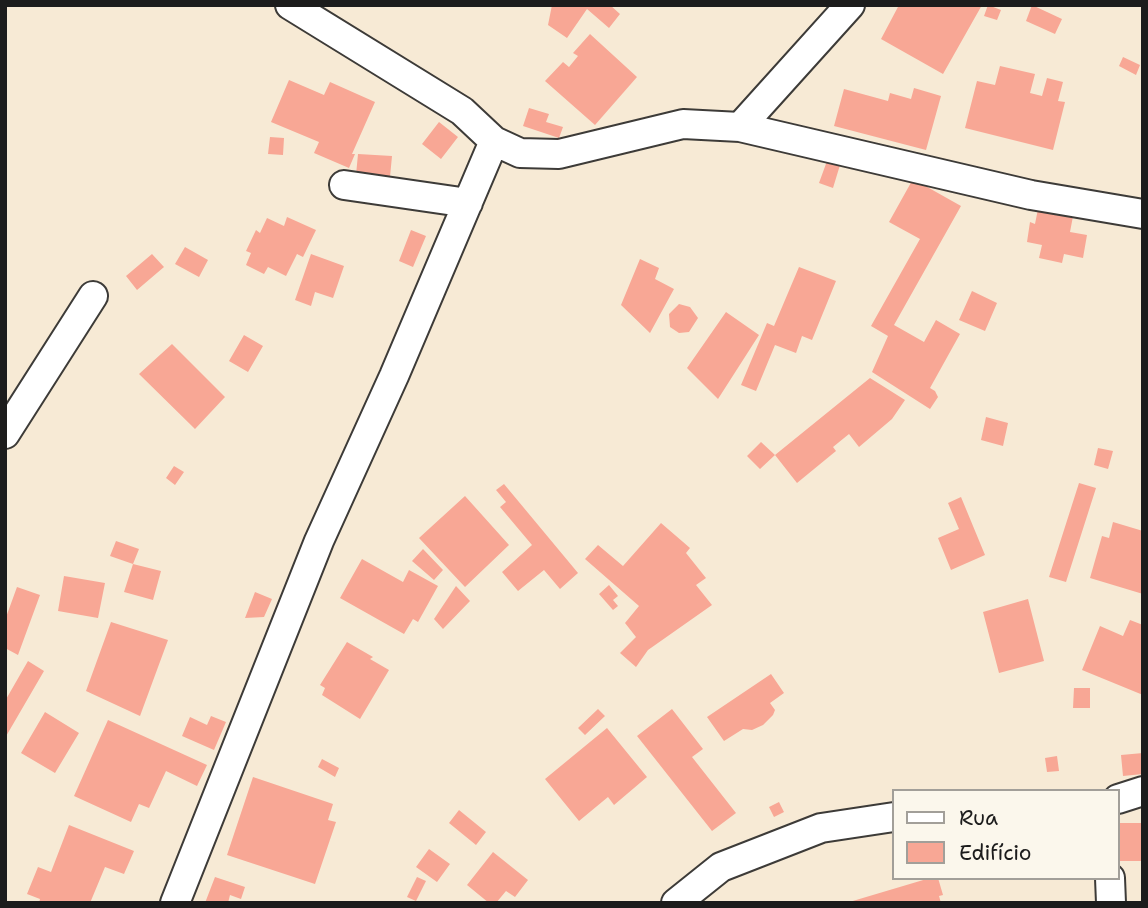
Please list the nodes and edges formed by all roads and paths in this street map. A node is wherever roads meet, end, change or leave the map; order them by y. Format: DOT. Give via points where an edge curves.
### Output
graph roads {
  1 [pos="289,5"];
  2 [pos="850,5"];
  3 [pos="740,127"];
  4 [pos="494,141"];
  5 [pos="344,185"];
  6 [pos="468,203"];
  7 [pos="1143,214"];
  8 [pos="93,296"];
  9 [pos="5,435"];
  10 [pos="1143,791"];
  11 [pos="1120,798"];
  12 [pos="892,817"];
  13 [pos="1110,880"];
  14 [pos="175,903"];
  15 [pos="676,903"];
  16 [pos="1111,903"];
  1 -- 4 [label="street" via="461,111"];
  2 -- 3 [label="street"];
  3 -- 4 [label="street" via="683,124 559,154 520,153"];
  3 -- 7 [label="street" via="1031,195"];
  4 -- 6 [label="street"];
  5 -- 6 [label="street"];
  6 -- 14 [label="street" via="319,541"];
  8 -- 9 [label="street"];
  10 -- 11 [label="street"];
  12 -- 15 [label="street" via="821,828 721,867"];
  13 -- 16 [label="street"];
}
